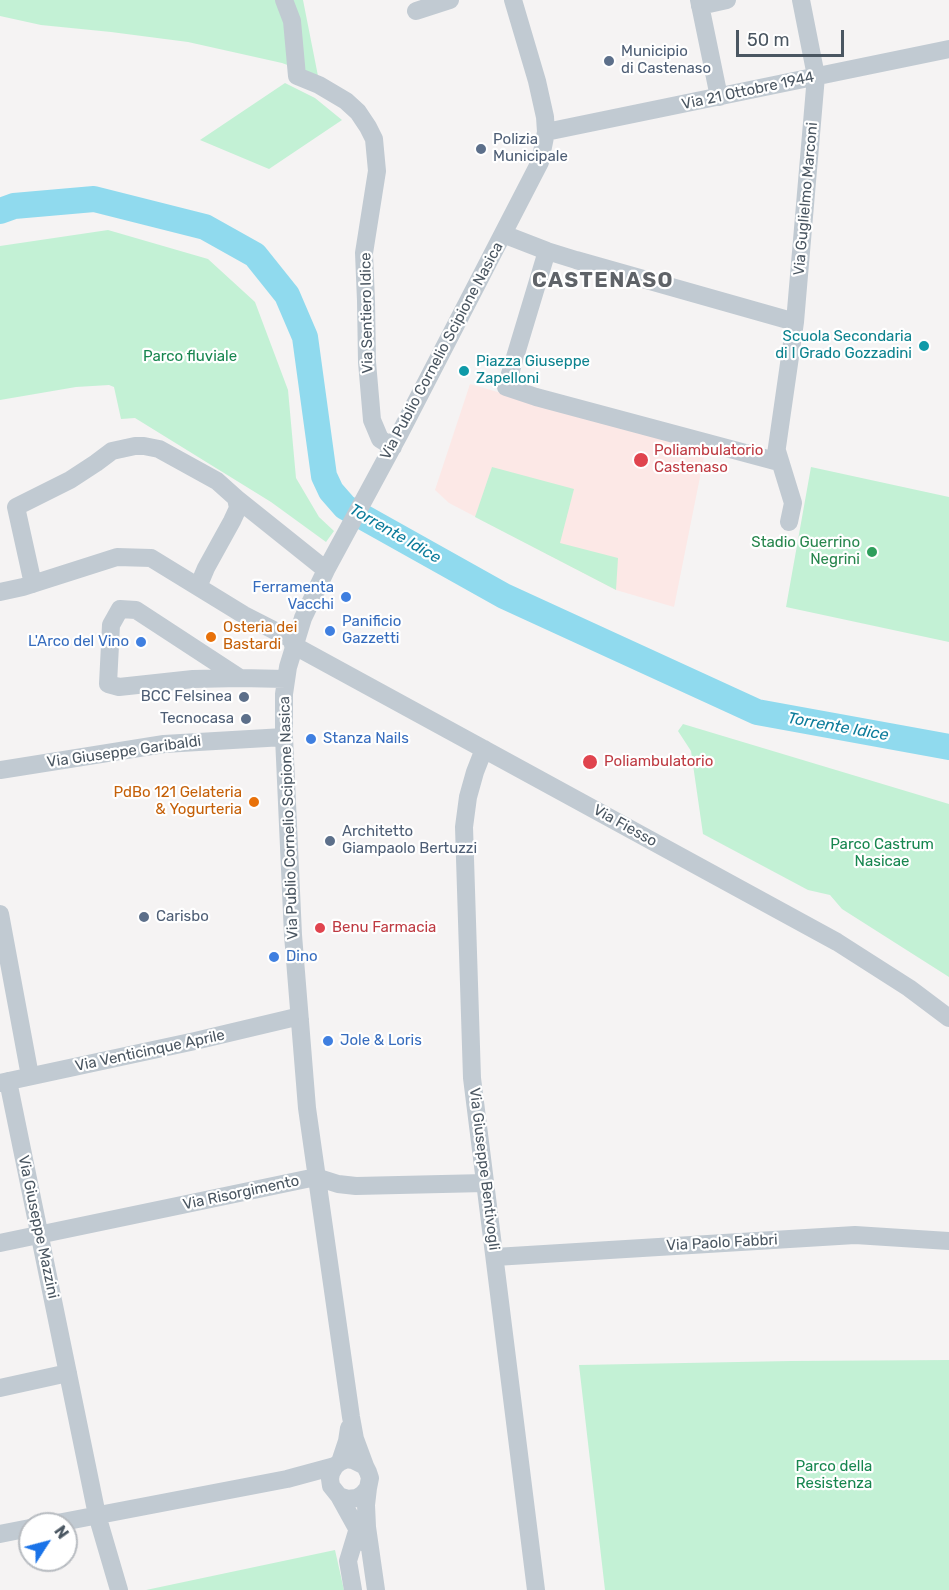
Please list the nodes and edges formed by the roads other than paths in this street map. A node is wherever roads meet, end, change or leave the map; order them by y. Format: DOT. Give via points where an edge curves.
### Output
graph roads {
  1 [pos="284,0"];
  2 [pos="450,0"];
  3 [pos="513,0"];
  4 [pos="727,0"];
  5 [pos="801,0"];
  6 [pos="699,3"];
  7 [pos="416,11"];
  8 [pos="949,49"];
  9 [pos="816,76"];
  10 [pos="718,97"];
  11 [pos="546,132"];
  12 [pos="503,234"];
  13 [pos="547,251"];
  14 [pos="795,322"];
  15 [pos="397,440"];
  16 [pos="776,456"];
  17 [pos="237,498"];
  18 [pos="8,508"];
  19 [pos="789,522"];
  20 [pos="327,568"];
  21 [pos="33,584"];
  22 [pos="198,587"];
  23 [pos="0,592"];
  24 [pos="294,643"];
  25 [pos="240,678"];
  26 [pos="286,679"];
  27 [pos="284,737"];
  28 [pos="484,749"];
  29 [pos="0,770"];
  30 [pos="0,914"];
  31 [pos="949,1018"];
  32 [pos="300,1019"];
  33 [pos="30,1076"];
  34 [pos="4,1082"];
  35 [pos="316,1177"];
  36 [pos="485,1183"];
  37 [pos="39,1235"];
  38 [pos="949,1240"];
  39 [pos="0,1243"];
  40 [pos="495,1257"];
  41 [pos="68,1373"];
  42 [pos="0,1388"];
  43 [pos="351,1417"];
  44 [pos="337,1464"];
  45 [pos="365,1466"];
  46 [pos="287,1479"];
  47 [pos="368,1488"];
  48 [pos="337,1494"];
  49 [pos="97,1515"];
  50 [pos="78,1519"];
  51 [pos="358,1528"];
  52 [pos="18,1530"];
  53 [pos="0,1534"];
  54 [pos="371,1556"];
  55 [pos="119,1590"];
  56 [pos="353,1590"];
  57 [pos="376,1590"];
  58 [pos="536,1590"];
  1 -- 15 [label="street, Via Sentiero Idice" via="292,21 297,76 346,101 358,112 374,139 377,171 364,253 367,362 372,420 380,439"];
  2 -- 7 [label="street"];
  3 -- 11 [label="street, Via Publio Cornelio Scipione Nasica" via="540,93"];
  4 -- 6 [label="street"];
  5 -- 9 [label="street, Via Guglielmo Marconi"];
  6 -- 10 [label="street"];
  8 -- 9 [label="street, Via 21 Ottobre 1944"];
  9 -- 10 [label="street, Via 21 Ottobre 1944"];
  9 -- 14 [label="street, Via Guglielmo Marconi"];
  10 -- 11 [label="street, Via 21 Ottobre 1944"];
  11 -- 12 [label="street, Via Publio Cornelio Scipione Nasica" via="540,162"];
  12 -- 13 [label="street"];
  12 -- 15 [label="street, Via Publio Cornelio Scipione Nasica"];
  13 -- 14 [label="street"];
  13 -- 16 [label="street" via="506,387"];
  14 -- 16 [label="street, Via Guglielmo Marconi"];
  15 -- 20 [label="street, Via Publio Cornelio Scipione Nasica"];
  16 -- 19 [label="street, Via Guglielmo Marconi" via="793,503"];
  17 -- 18 [label="street" via="217,481 159,449 135,446 112,451 70,480"];
  17 -- 20 [label="street"];
  17 -- 22 [label="street" via="238,508"];
  18 -- 21 [label="street"];
  20 -- 24 [label="street, Via Publio Cornelio Scipione Nasica"];
  21 -- 22 [label="street, Via Fiesso" via="117,557 151,558"];
  21 -- 23 [label="street, Via Fiesso"];
  22 -- 24 [label="street, Via Fiesso"];
  24 -- 26 [label="street, Via Publio Cornelio Scipione Nasica"];
  24 -- 28 [label="street, Via Fiesso"];
  25 -- 25 [label="street" via="136,610 120,609 111,625 108,684 119,687"];
  25 -- 26 [label="street"];
  26 -- 27 [label="street, Via Publio Cornelio Scipione Nasica"];
  27 -- 29 [label="street, Via Giuseppe Garibaldi" via="164,744"];
  27 -- 32 [label="street, Via Publio Cornelio Scipione Nasica"];
  28 -- 31 [label="street, Via Fiesso" via="837,942"];
  28 -- 36 [label="street, Via Giuseppe Bentivogli" via="468,797 464,827 472,1078"];
  30 -- 33 [label="street"];
  32 -- 33 [label="street, Via Venticinque Aprile"];
  32 -- 35 [label="street, Via Publio Cornelio Scipione Nasica"];
  33 -- 34 [label="street, Via Venticinque Aprile"];
  34 -- 37 [label="street, Via Giuseppe Mazzini"];
  35 -- 36 [label="street, Via Risorgimento" via="356,1186"];
  35 -- 37 [label="street, Via Risorgimento"];
  35 -- 43 [label="street, Via Publio Cornelio Scipione Nasica"];
  36 -- 40 [label="street, Via Giuseppe Bentivogli"];
  37 -- 39 [label="street, Via Risorgimento"];
  37 -- 41 [label="street, Via Giuseppe Mazzini"];
  38 -- 40 [label="street, Via Paolo Fabbri" via="855,1235"];
  40 -- 58 [label="street, Via Giuseppe Bentivogli"];
  41 -- 42 [label="street"];
  41 -- 49 [label="street, Via Giuseppe Mazzini"];
  43 -- 44 [label="street, Via Publio Cornelio Scipione Nasica" via="347,1441"];
  43 -- 45 [label="street, Via Publio Cornelio Scipione Nasica"];
  44 -- 45 [label="street" via="353,1460"];
  44 -- 46 [label="street"];
  44 -- 48 [label="street" via="330,1479"];
  45 -- 47 [label="street" via="370,1478"];
  46 -- 48 [label="street"];
  46 -- 49 [label="street"];
  47 -- 48 [label="street" via="357,1498"];
  47 -- 54 [label="street"];
  48 -- 51 [label="street"];
  49 -- 50 [label="street"];
  49 -- 55 [label="street, Via Giuseppe Mazzini"];
  51 -- 54 [label="street"];
  51 -- 56 [label="street" via="348,1561"];
  52 -- 53 [label="street"];
  54 -- 57 [label="street"];
}
